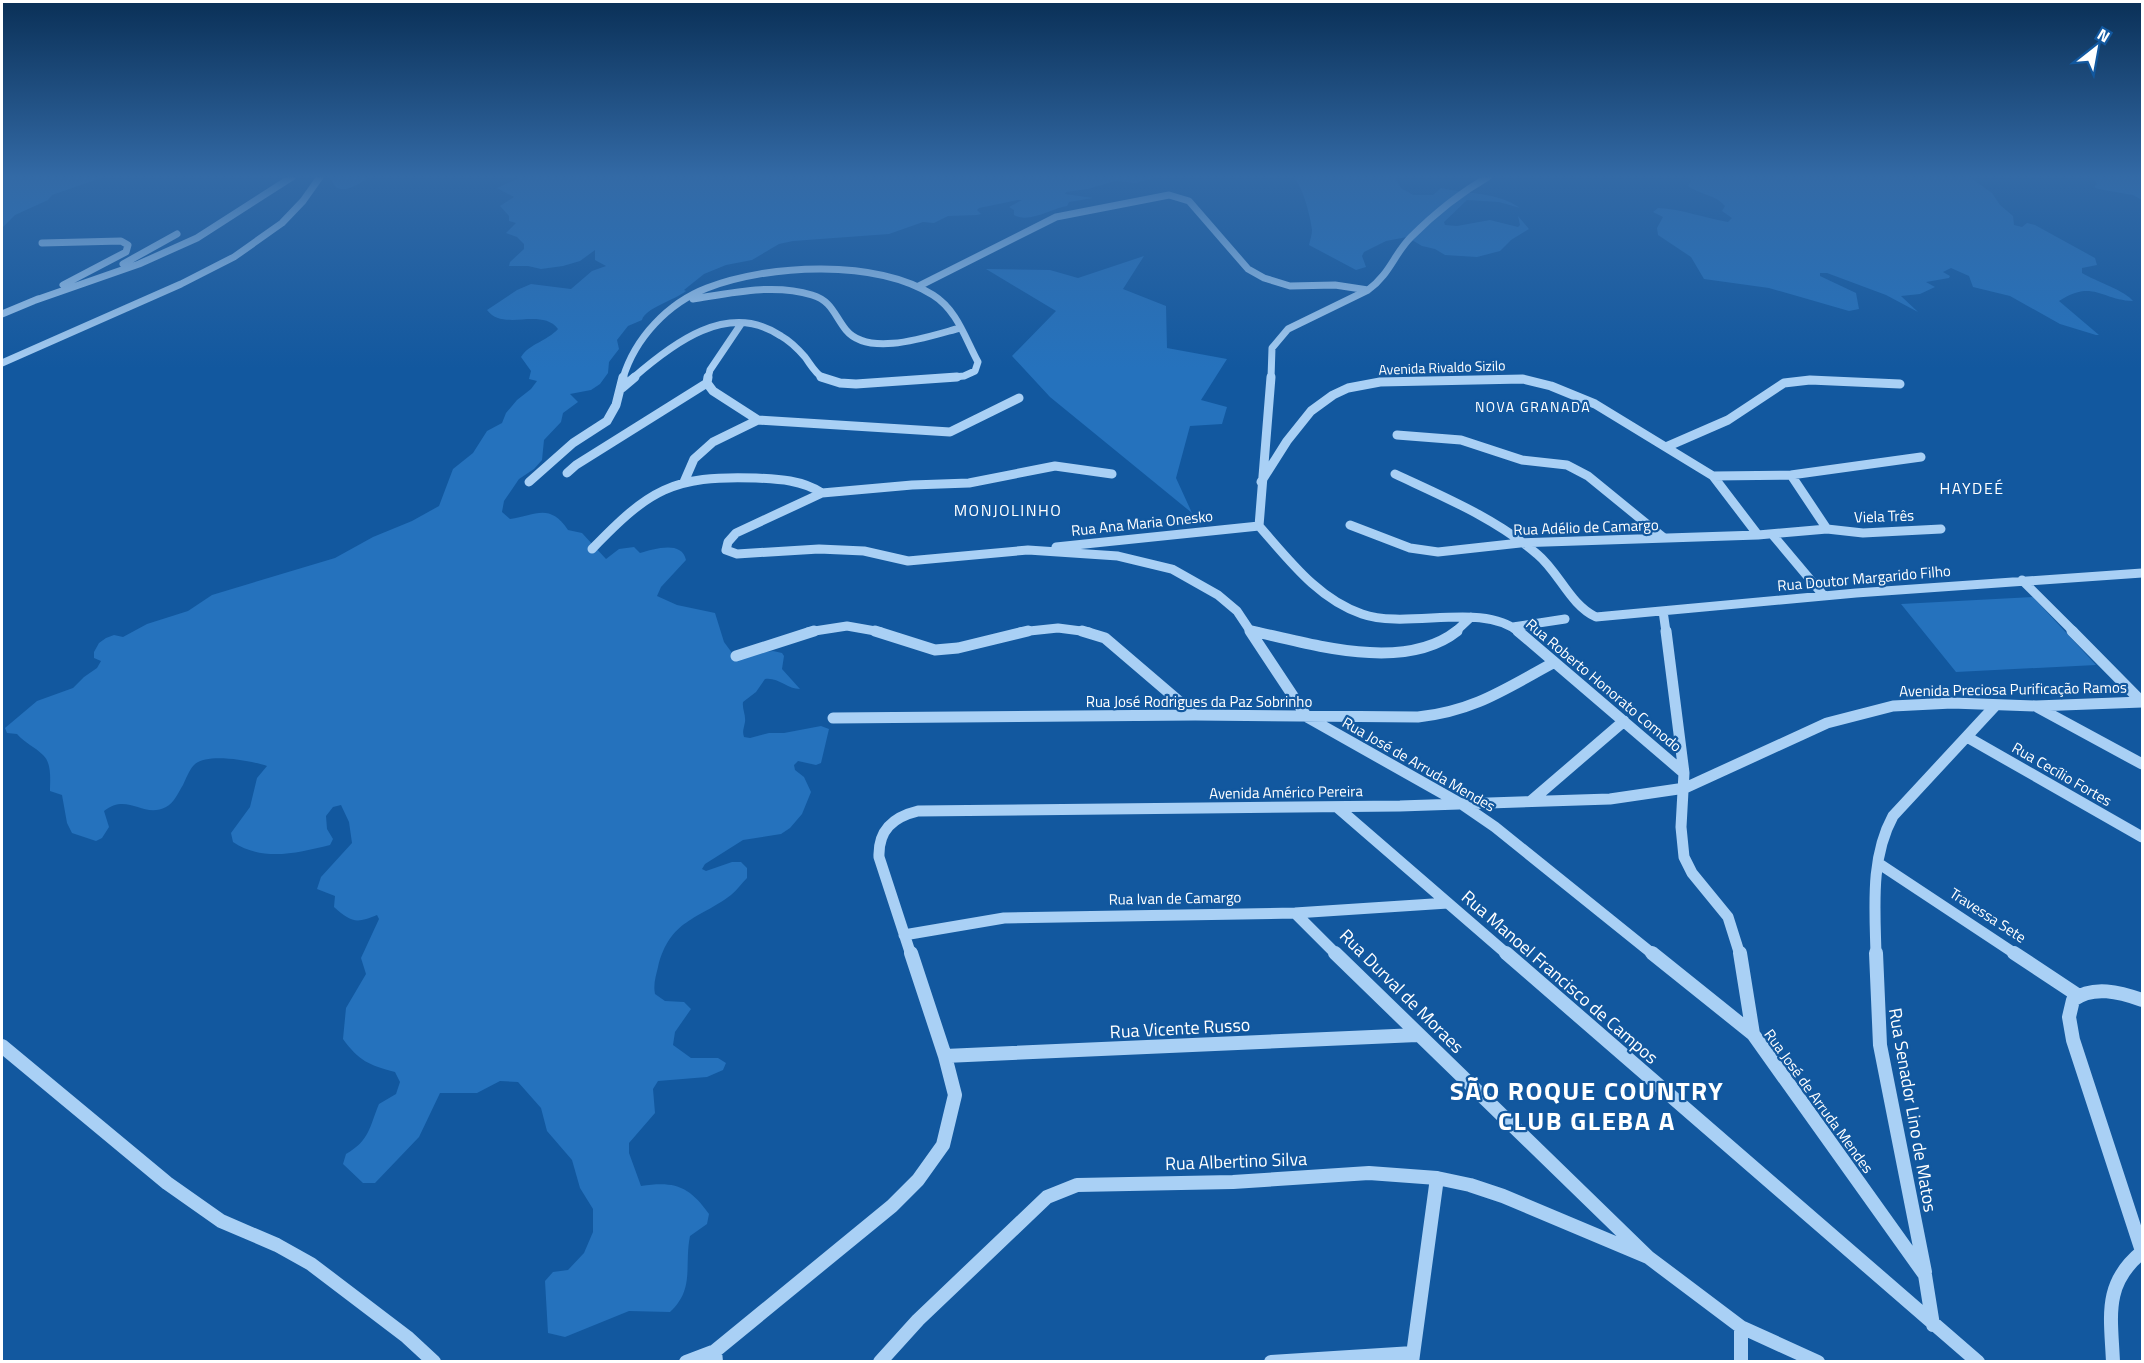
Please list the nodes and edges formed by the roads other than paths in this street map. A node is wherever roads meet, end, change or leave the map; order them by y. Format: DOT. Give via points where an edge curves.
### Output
graph roads {
  1 [pos="167,241"];
  2 [pos="191,241"];
  3 [pos="258,241"];
  4 [pos="1009,241"];
  5 [pos="1223,241"];
  6 [pos="1408,241"];
  7 [pos="42,243"];
  8 [pos="77,286"];
  9 [pos="919,286"];
  10 [pos="1368,290"];
  11 [pos="684,300"];
  12 [pos="33,301"];
  13 [pos="2,314"];
  14 [pos="741,324"];
  15 [pos="960,327"];
  16 [pos="2,363"];
  17 [pos="707,382"];
  18 [pos="1900,384"];
  19 [pos="622,388"];
  20 [pos="1019,398"];
  21 [pos="758,420"];
  22 [pos="1396,435"];
  23 [pos="1666,447"];
  24 [pos="1921,457"];
  25 [pos="567,473"];
  26 [pos="1112,474"];
  27 [pos="1395,474"];
  28 [pos="1791,475"];
  29 [pos="1713,476"];
  30 [pos="529,482"];
  31 [pos="684,482"];
  32 [pos="1261,482"];
  33 [pos="822,493"];
  34 [pos="1350,525"];
  35 [pos="1259,526"];
  36 [pos="1827,529"];
  37 [pos="1941,529"];
  38 [pos="1772,534"];
  39 [pos="1758,535"];
  40 [pos="1664,538"];
  41 [pos="1520,543"];
  42 [pos="592,549"];
  43 [pos="1028,550"];
  44 [pos="2142,573"];
  45 [pos="2022,580"];
  46 [pos="1824,596"];
  47 [pos="1663,611"];
  48 [pos="1471,617"];
  49 [pos="1566,619"];
  50 [pos="1513,627"];
  51 [pos="1252,631"];
  52 [pos="736,656"];
  53 [pos="1553,663"];
  54 [pos="2142,702"];
  55 [pos="1995,706"];
  56 [pos="2036,706"];
  57 [pos="1195,715"];
  58 [pos="1307,717"];
  59 [pos="833,718"];
  60 [pos="1624,721"];
  61 [pos="1967,736"];
  62 [pos="2142,764"];
  63 [pos="1684,773"];
  64 [pos="1685,788"];
  65 [pos="1531,801"];
  66 [pos="1463,805"];
  67 [pos="1337,807"];
  68 [pos="2142,837"];
  69 [pos="1878,863"];
  70 [pos="1448,903"];
  71 [pos="1295,913"];
  72 [pos="904,935"];
  73 [pos="2079,996"];
  74 [pos="2142,1000"];
  75 [pos="1753,1034"];
  76 [pos="1417,1035"];
  77 [pos="2,1046"];
  78 [pos="945,1056"];
  79 [pos="1437,1178"];
  80 [pos="2142,1252"];
  81 [pos="1648,1257"];
  82 [pos="1925,1275"];
  83 [pos="1933,1325"];
  84 [pos="1741,1327"];
  85 [pos="716,1356"];
  86 [pos="1413,1357"];
  87 [pos="434,1362"];
  88 [pos="686,1362"];
  89 [pos="880,1362"];
  90 [pos="1271,1362"];
  91 [pos="1740,1362"];
  92 [pos="1818,1362"];
  93 [pos="1978,1362"];
  94 [pos="2113,1362"];
  1 -- 8 [label="street"];
  2 -- 8 [label="street"];
  3 -- 16 [label="street" via="195,279"];
  4 -- 9 [label="street"];
  5 -- 10 [label="street" via="1248,269 1264,278 1290,286 1335,285"];
  6 -- 10 [label="street" via="1388,275"];
  7 -- 12 [label="street" via="128,245 126,252"];
  8 -- 12 [label="street"];
  9 -- 11 [label="street" via="849,270 808,270 728,282"];
  9 -- 15 [label="street" via="956,316"];
  10 -- 32 [label="street" via="1296,324 1275,341"];
  11 -- 15 [label="street" via="764,290 811,295 834,306 855,339 876,344"];
  11 -- 19 [label="street" via="645,335 626,366"];
  12 -- 13 [label="street"];
  14 -- 15 [label="street" via="767,327 782,336 806,358 818,376 840,383 866,384 964,376 975,371 978,362"];
  14 -- 17 [label="street" via="710,370"];
  14 -- 19 [label="street" via="707,329 683,339"];
  17 -- 21 [label="street" via="713,391"];
  17 -- 25 [label="street"];
  18 -- 23 [label="street" via="1810,380 1784,383 1728,420"];
  19 -- 30 [label="street" via="605,424 574,442 546,471"];
  20 -- 21 [label="street" via="950,432"];
  21 -- 31 [label="street" via="713,441 694,459"];
  22 -- 40 [label="street" via="1461,440 1522,460 1567,465 1588,476"];
  23 -- 29 [label="street, Avenida Rivaldo Sizilo"];
  23 -- 32 [label="street, Avenida Rivaldo Sizilo" via="1595,404 1530,380 1505,377 1380,382 1348,388 1311,411"];
  24 -- 28 [label="street"];
  26 -- 33 [label="street" via="1055,466 969,483"];
  27 -- 41 [label="street" via="1474,511"];
  28 -- 29 [label="street"];
  28 -- 36 [label="street"];
  29 -- 39 [label="street, Avenida Rivaldo Sizilo"];
  31 -- 33 [label="street" via="766,478 812,485"];
  31 -- 42 [label="street" via="652,497 627,515"];
  32 -- 35 [label="street"];
  33 -- 43 [label="street, Rua José de Arruda Mendes" via="736,533 726,550 737,554 819,549 864,551 908,561"];
  34 -- 41 [label="street, Rua Adélio de Camargo" via="1423,550"];
  35 -- 43 [label="street, Rua Ana Maria Onesko"];
  35 -- 48 [label="street, Rua Roberto Honorato Comodo" via="1303,577 1333,602 1351,610 1386,620"];
  36 -- 37 [label="street, Viela Três" via="1863,533"];
  36 -- 38 [label="street, Rua Adélio de Camargo"];
  38 -- 39 [label="street, Rua Adélio de Camargo"];
  38 -- 46 [label="street"];
  39 -- 40 [label="street, Rua Adélio de Camargo"];
  40 -- 41 [label="street, Rua Adélio de Camargo"];
  41 -- 47 [label="street, Rua Doutor Margarido Filho" via="1545,561 1589,616"];
  43 -- 51 [label="street, Rua José de Arruda Mendes" via="1118,556 1168,568 1218,595"];
  44 -- 45 [label="street, Rua Doutor Margarido Filho"];
  45 -- 46 [label="street, Rua Doutor Margarido Filho"];
  45 -- 54 [label="street"];
  46 -- 47 [label="street, Rua Doutor Margarido Filho"];
  47 -- 63 [label="street"];
  48 -- 50 [label="street, Rua Roberto Honorato Comodo"];
  48 -- 51 [label="street" via="1452,635 1437,642 1386,652 1354,651"];
  49 -- 50 [label="street"];
  50 -- 53 [label="street, Rua Roberto Honorato Comodo"];
  51 -- 58 [label="street, Rua José de Arruda Mendes"];
  52 -- 57 [label="street" via="803,634 847,626 885,633 934,650 1030,629 1070,627 1105,638"];
  53 -- 58 [label="street, Rua José Rodrigues da Paz Sobrinho" via="1480,704 1447,714"];
  53 -- 60 [label="street, Rua Roberto Honorato Comodo"];
  54 -- 56 [label="street, Avenida Preciosa Purificação Ramos"];
  55 -- 56 [label="street, Avenida Preciosa Purificação Ramos"];
  55 -- 61 [label="street, Rua Senador Lino de Matos"];
  55 -- 64 [label="street, Avenida Preciosa Purificação Ramos" via="1952,703 1872,710 1800,734"];
  56 -- 62 [label="street"];
  57 -- 58 [label="street, Rua José Rodrigues da Paz Sobrinho"];
  57 -- 59 [label="street, Rua José Rodrigues da Paz Sobrinho"];
  58 -- 66 [label="street, Rua José de Arruda Mendes"];
  60 -- 63 [label="street, Rua Roberto Honorato Comodo"];
  60 -- 65 [label="street"];
  61 -- 68 [label="street, Rua Cecílio Fortes"];
  61 -- 69 [label="street, Rua Senador Lino de Matos" via="1893,816 1885,831"];
  63 -- 64 [label="street, Rua Roberto Honorato Comodo"];
  64 -- 65 [label="street, Avenida Américo Pereira" via="1610,800"];
  64 -- 75 [label="street, Rua Roberto Honorato Comodo" via="1684,856 1733,927"];
  65 -- 66 [label="street, Avenida Américo Pereira"];
  66 -- 67 [label="street, Avenida Américo Pereira"];
  66 -- 75 [label="street, Rua José de Arruda Mendes" via="1496,827"];
  67 -- 70 [label="street, Rua Manoel Francisco de Campos"];
  67 -- 72 [label="street, Avenida Américo Pereira" via="902,814 881,834 878,847"];
  69 -- 73 [label="street, Travessa Sete"];
  69 -- 82 [label="street, Rua Senador Lino de Matos" via="1876,1012"];
  70 -- 71 [label="street, Rua Ivan de Camargo"];
  70 -- 83 [label="street, Rua Manoel Francisco de Campos"];
  71 -- 72 [label="street, Rua Ivan de Camargo" via="1022,917"];
  71 -- 76 [label="street, Rua Durval de Moraes"];
  72 -- 78 [label="street"];
  73 -- 74 [label="street" via="2124,993"];
  73 -- 80 [label="street" via="2069,1009 2069,1022"];
  75 -- 82 [label="street, Rua José de Arruda Mendes"];
  76 -- 78 [label="street, Rua Vicente Russo"];
  76 -- 81 [label="street, Rua Durval de Moraes"];
  77 -- 87 [label="street" via="167,1183 221,1221 311,1264"];
  78 -- 85 [label="street" via="955,1095 943,1145 918,1180"];
  79 -- 81 [label="street, Rua Albertino Silva" via="1503,1196"];
  79 -- 86 [label="street"];
  79 -- 89 [label="street, Rua Albertino Silva" via="1369,1173 1233,1182 1077,1185 1047,1197 918,1320"];
  80 -- 94 [label="street" via="2117,1279 2111,1320"];
  81 -- 84 [label="street, Rua Durval de Moraes"];
  82 -- 83 [label="street, Rua José de Arruda Mendes"];
  83 -- 93 [label="street, Rua Manoel Francisco de Campos"];
  84 -- 91 [label="street"];
  84 -- 92 [label="street, Rua Durval de Moraes"];
  85 -- 88 [label="street"];
  86 -- 90 [label="street"];
}
